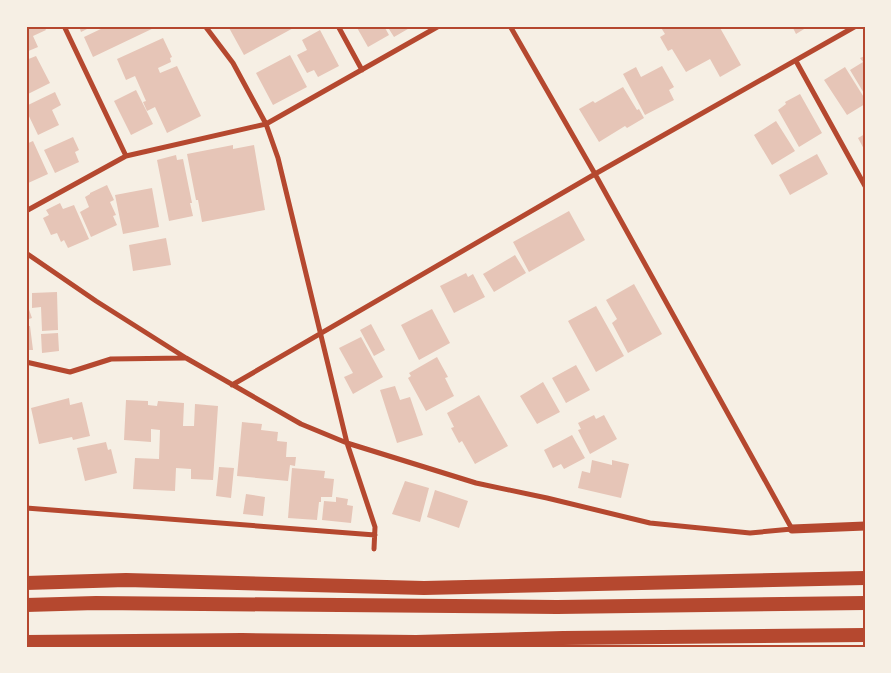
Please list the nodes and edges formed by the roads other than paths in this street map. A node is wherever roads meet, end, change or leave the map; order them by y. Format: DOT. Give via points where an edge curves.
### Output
graph roads {
  1 [pos="64,26"];
  2 [pos="205,26"];
  3 [pos="338,26"];
  4 [pos="439,26"];
  5 [pos="510,26"];
  6 [pos="856,26"];
  7 [pos="796,61"];
  8 [pos="362,70"];
  9 [pos="266,124"];
  10 [pos="126,156"];
  11 [pos="595,174"];
  12 [pos="865,186"];
  13 [pos="26,211"];
  14 [pos="26,253"];
  15 [pos="320,334"];
  16 [pos="186,358"];
  17 [pos="26,362"];
  18 [pos="232,385"];
  19 [pos="347,443"];
  20 [pos="26,508"];
  21 [pos="865,526"];
  22 [pos="792,529"];
  23 [pos="374,535"];
  24 [pos="374,549"];
  25 [pos="865,578"];
  26 [pos="26,583"];
  27 [pos="865,603"];
  28 [pos="26,605"];
  29 [pos="865,636"];
  30 [pos="26,642"];
  1 -- 10 [label="street"];
  2 -- 9 [label="street" via="233,63"];
  3 -- 8 [label="street"];
  4 -- 8 [label="street"];
  5 -- 11 [label="street"];
  6 -- 7 [label="street"];
  7 -- 11 [label="street"];
  7 -- 12 [label="street"];
  8 -- 9 [label="street"];
  9 -- 10 [label="street"];
  9 -- 15 [label="street" via="278,158"];
  10 -- 13 [label="street"];
  11 -- 15 [label="street"];
  11 -- 22 [label="street"];
  14 -- 16 [label="street" via="96,302"];
  15 -- 18 [label="street"];
  15 -- 19 [label="street"];
  16 -- 17 [label="street" via="111,359 70,372"];
  16 -- 18 [label="street"];
  18 -- 19 [label="street" via="301,424"];
  19 -- 22 [label="street" via="476,483 650,523 750,533"];
  19 -- 23 [label="street" via="375,526"];
  20 -- 23 [label="street"];
  21 -- 22 [label="street"];
  23 -- 24 [label="street"];
  25 -- 26 [label="highway" via="424,588 126,580"];
  27 -- 28 [label="highway" via="557,607"];
  29 -- 30 [label="highway" via="416,642"];
}
